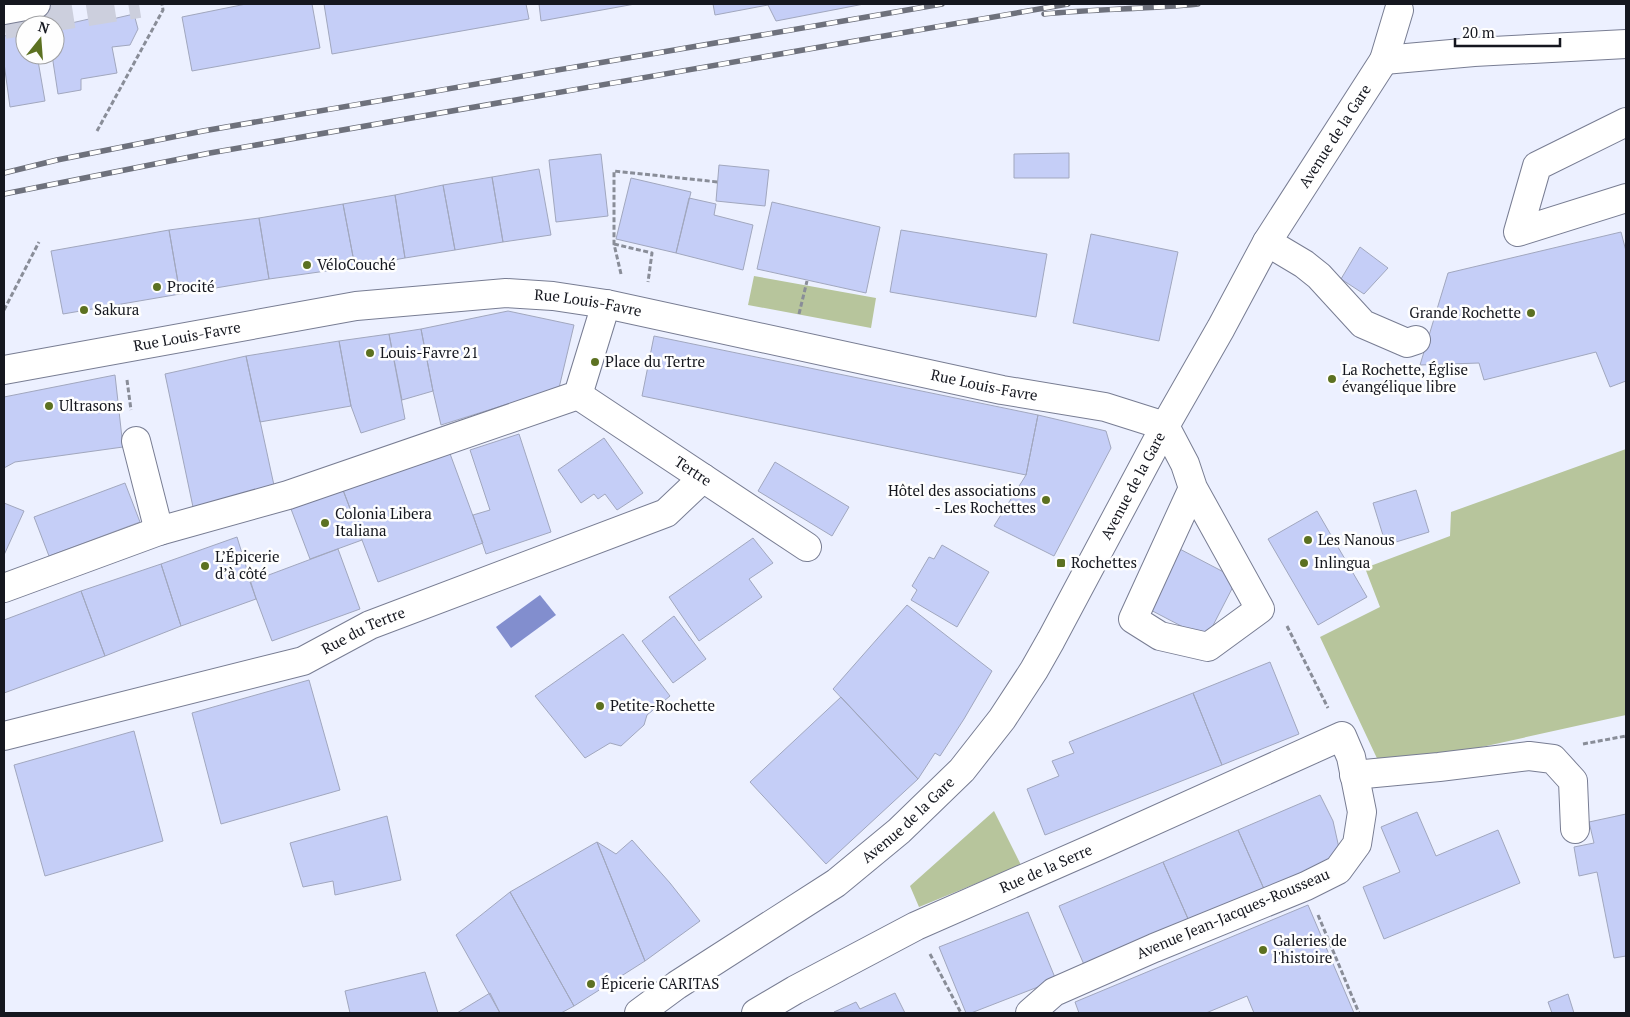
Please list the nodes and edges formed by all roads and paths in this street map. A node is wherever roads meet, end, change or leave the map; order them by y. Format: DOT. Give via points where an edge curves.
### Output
graph roads {
  1 [pos="36,4"];
  2 [pos="162,4"];
  3 [pos="4,10"];
  4 [pos="1399,10"];
  5 [pos="1626,44"];
  6 [pos="1384,60"];
  7 [pos="1626,122"];
  8 [pos="97,131"];
  9 [pos="718,182"];
  10 [pos="1626,198"];
  11 [pos="38,242"];
  12 [pos="1267,242"];
  13 [pos="614,244"];
  14 [pos="652,253"];
  15 [pos="4,295"];
  16 [pos="10,298"];
  17 [pos="617,306"];
  18 [pos="4,310"];
  19 [pos="1416,340"];
  20 [pos="118,350"];
  21 [pos="4,370"];
  22 [pos="578,395"];
  23 [pos="1165,426"];
  24 [pos="136,441"];
  25 [pos="703,478"];
  26 [pos="1193,488"];
  27 [pos="159,531"];
  28 [pos="807,546"];
  29 [pos="4,588"];
  30 [pos="1285,622"];
  31 [pos="4,736"];
  32 [pos="1342,736"];
  33 [pos="1626,736"];
  34 [pos="1574,745"];
  35 [pos="1354,775"];
  36 [pos="1575,829"];
  37 [pos="1306,886"];
  38 [pos="916,926"];
  39 [pos="638,1013"];
  40 [pos="756,1013"];
  41 [pos="961,1013"];
  42 [pos="1030,1013"];
  43 [pos="1359,1013"];
  1 -- 3 [label="street"];
  2 -- 8 [label="path" via="163,10"];
  4 -- 6 [label="street, Avenue de la Gare"];
  5 -- 6 [label="street"];
  6 -- 12 [label="street, Avenue de la Gare"];
  7 -- 10 [label="street" via="1537,166 1518,232"];
  9 -- 13 [label="path" via="614,171"];
  11 -- 16 [label="path"];
  12 -- 19 [label="street" via="1320,276 1363,324 1407,343"];
  12 -- 23 [label="street, Avenue de la Gare"];
  13 -- 14 [label="path"];
  13 -- 17 [label="path"];
  15 -- 16 [label="path"];
  16 -- 18 [label="path"];
  17 -- 20 [label="street, Rue Louis-Favre" via="506,293 356,306"];
  17 -- 22 [label="street"];
  17 -- 23 [label="street, Rue Louis-Favre" via="1002,390 1105,407"];
  20 -- 21 [label="street, Rue Louis-Favre"];
  20 -- 24 [label="path"];
  22 -- 25 [label="street, Tertre"];
  22 -- 27 [label="street" via="288,496"];
  23 -- 26 [label="street" via="1185,464"];
  23 -- 39 [label="street, Avenue de la Gare" via="1034,670 1002,719 962,770 899,831 836,882"];
  24 -- 27 [label="street"];
  25 -- 28 [label="street, Tertre"];
  25 -- 31 [label="street, Rue du Tertre" via="666,513 370,625 303,661"];
  26 -- 26 [label="street" via="1260,609 1208,647 1160,636 1133,619"];
  27 -- 29 [label="street"];
  30 -- 32 [label="path"];
  32 -- 35 [label="street, Avenue Jean-Jacques-Rousseau"];
  32 -- 38 [label="street, Rue de la Serre"];
  33 -- 34 [label="path"];
  35 -- 36 [label="street" via="1529,756 1552,759 1573,781"];
  35 -- 37 [label="street, Avenue Jean-Jacques-Rousseau" via="1362,812 1357,844 1338,870"];
  37 -- 42 [label="street, Avenue Jean-Jacques-Rousseau" via="1054,992"];
  37 -- 43 [label="path"];
  38 -- 40 [label="street, Rue de la Serre"];
  38 -- 41 [label="path"];
}
